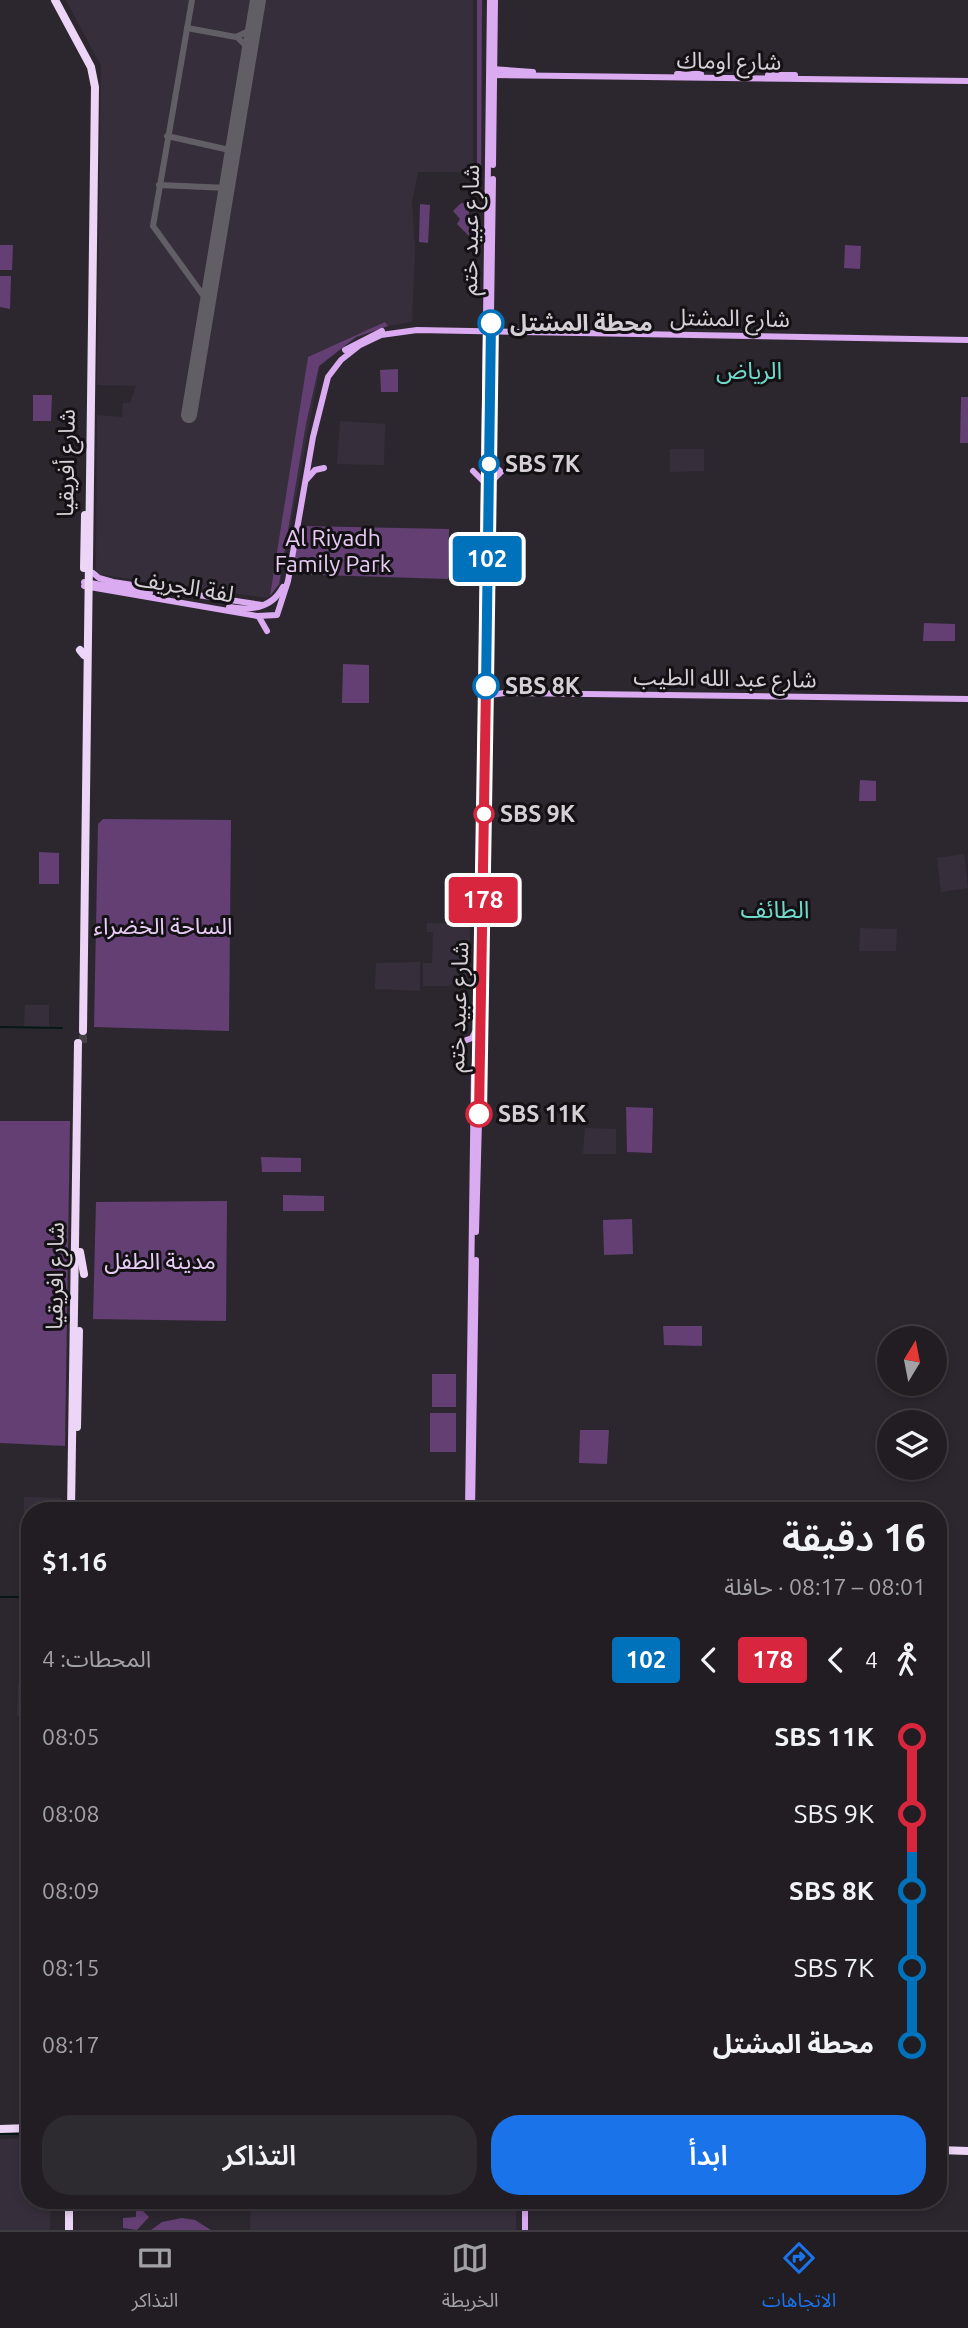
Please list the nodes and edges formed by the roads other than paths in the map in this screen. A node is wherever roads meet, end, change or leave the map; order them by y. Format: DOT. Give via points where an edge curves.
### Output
graph roads {
  1 [pos="49,0"];
  2 [pos="55,0"];
  3 [pos="493,0"];
  4 [pos="495,71"];
  5 [pos="968,80"];
  6 [pos="494,89"];
  7 [pos="91,212"];
  8 [pos="491,317"];
  9 [pos="416,328"];
  10 [pos="489,330"];
  11 [pos="500,330"];
  12 [pos="468,331"];
  13 [pos="968,338"];
  14 [pos="489,340"];
  15 [pos="309,460"];
  16 [pos="489,460"];
  17 [pos="473,471"];
  18 [pos="306,480"];
  19 [pos="487,484"];
  20 [pos="93,573"];
  21 [pos="88,584"];
  22 [pos="282,590"];
  23 [pos="109,591"];
  24 [pos="92,600"];
  25 [pos="263,605"];
  26 [pos="257,616"];
  27 [pos="274,616"];
  28 [pos="267,631"];
  29 [pos="484,641"];
  30 [pos="486,684"];
  31 [pos="806,696"];
  32 [pos="968,697"];
  33 [pos="486,702"];
  34 [pos="86,707"];
  35 [pos="83,936"];
  36 [pos="477,1028"];
  37 [pos="81,1030"];
  38 [pos="485,1045"];
  39 [pos="478,1056"];
  40 [pos="80,1252"];
  41 [pos="84,1274"];
  42 [pos="74,1333"];
  43 [pos="69,1342"];
  44 [pos="83,1358"];
  45 [pos="79,1368"];
  46 [pos="75,1421"];
  47 [pos="74,1502"];
  48 [pos="75,1502"];
  49 [pos="470,1502"];
  50 [pos="0,2129"];
  51 [pos="21,2129"];
  52 [pos="947,2152"];
  53 [pos="968,2152"];
  54 [pos="527,2209"];
  55 [pos="527,2230"];
  1 -- 7 [label="highway, شارع أفريقيا" via="89,81"];
  2 -- 7 [label="highway, شارع أفريقيا" via="93,66"];
  3 -- 4 [label="main road, شارع عبيد ختم"];
  4 -- 5 [label="main road, شارع اوماك"];
  4 -- 6 [label="main road, شارع عبيد ختم"];
  4 -- 6 [label="main road"];
  4 -- 10 [label="main road, شارع عبيد ختم" via="487,134"];
  6 -- 8 [label="main road, شارع عبيد ختم"];
  7 -- 21 [label="highway, شارع أفريقيا"];
  7 -- 21 [label="highway, شارع أفريقيا" via="84,462"];
  8 -- 10 [label="main road, شارع عبيد ختم"];
  8 -- 11 [label="main road"];
  9 -- 10 [label="main road"];
  9 -- 12 [label="main road"];
  9 -- 15 [label="main road" via="378,336 341,360 326,382"];
  9 -- 22 [label="main road" via="386,330 363,339 342,353 324,376"];
  10 -- 11 [label="main road, شارع المشتل"];
  10 -- 12 [label="main road"];
  10 -- 14 [label="main road, شارع عبيد ختم"];
  11 -- 13 [label="main road, شارع المشتل"];
  11 -- 14 [label="main road"];
  12 -- 14 [label="main road"];
  14 -- 16 [label="main road, شارع عبيد ختم"];
  14 -- 19 [label="main road, شارع عبيد ختم"];
  15 -- 18 [label="main road"];
  15 -- 18 [label="main road" via="322,468"];
  16 -- 19 [label="main road, شارع عبيد ختم"];
  16 -- 19 [label="main road" via="501,472"];
  17 -- 19 [label="main road"];
  18 -- 27 [label="main road" via="288,583"];
  19 -- 29 [label="main road, شارع عبيد ختم"];
  20 -- 25 [label="main road" via="113,582"];
  21 -- 23 [label="main road, لفة الجريف"];
  21 -- 25 [label="main road" via="236,609"];
  21 -- 34 [label="highway, شارع أفريقيا"];
  22 -- 25 [label="main road"];
  22 -- 27 [label="main road"];
  23 -- 24 [label="main road" via="97,593"];
  23 -- 26 [label="main road, لفة الجريف"];
  26 -- 27 [label="main road, لفة الجريف"];
  26 -- 28 [label="main road"];
  29 -- 30 [label="main road, شارع عبيد ختم"];
  29 -- 36 [label="main road, شارع عبيد ختم"];
  30 -- 31 [label="main road, شارع عبد الله الطيب" via="497,691"];
  30 -- 33 [label="main road, شارع عبيد ختم"];
  31 -- 32 [label="main road, شارع عبد الله الطيب"];
  31 -- 33 [label="main road, شارع عبد الله الطيب" via="504,693 491,695"];
  33 -- 39 [label="main road, شارع عبيد ختم"];
  34 -- 35 [label="highway, شارع أفريقيا"];
  34 -- 35 [label="highway, شارع أفريقيا" via="88,860"];
  35 -- 37 [label="highway"];
  36 -- 39 [label="main road, شارع عبيد ختم"];
  36 -- 39 [label="main road" via="463,1044"];
  38 -- 39 [label="main road"];
  39 -- 49 [label="main road, شارع عبيد ختم"];
  40 -- 41 [label="highway"];
  40 -- 42 [label="highway, شارع افريقيا" via="81,1043"];
  40 -- 45 [label="highway, شارع افريقيا"];
  42 -- 43 [label="highway"];
  42 -- 46 [label="highway, شارع افريقيا"];
  44 -- 45 [label="highway"];
  45 -- 46 [label="highway, شارع افريقيا"];
  46 -- 47 [label="highway, شارع افريقيا" via="69,1482"];
  46 -- 48 [label="highway, شارع افريقيا"];
  50 -- 51 [label="highway"];
  52 -- 53 [label="highway"];
  54 -- 55 [label="main road"];
}
